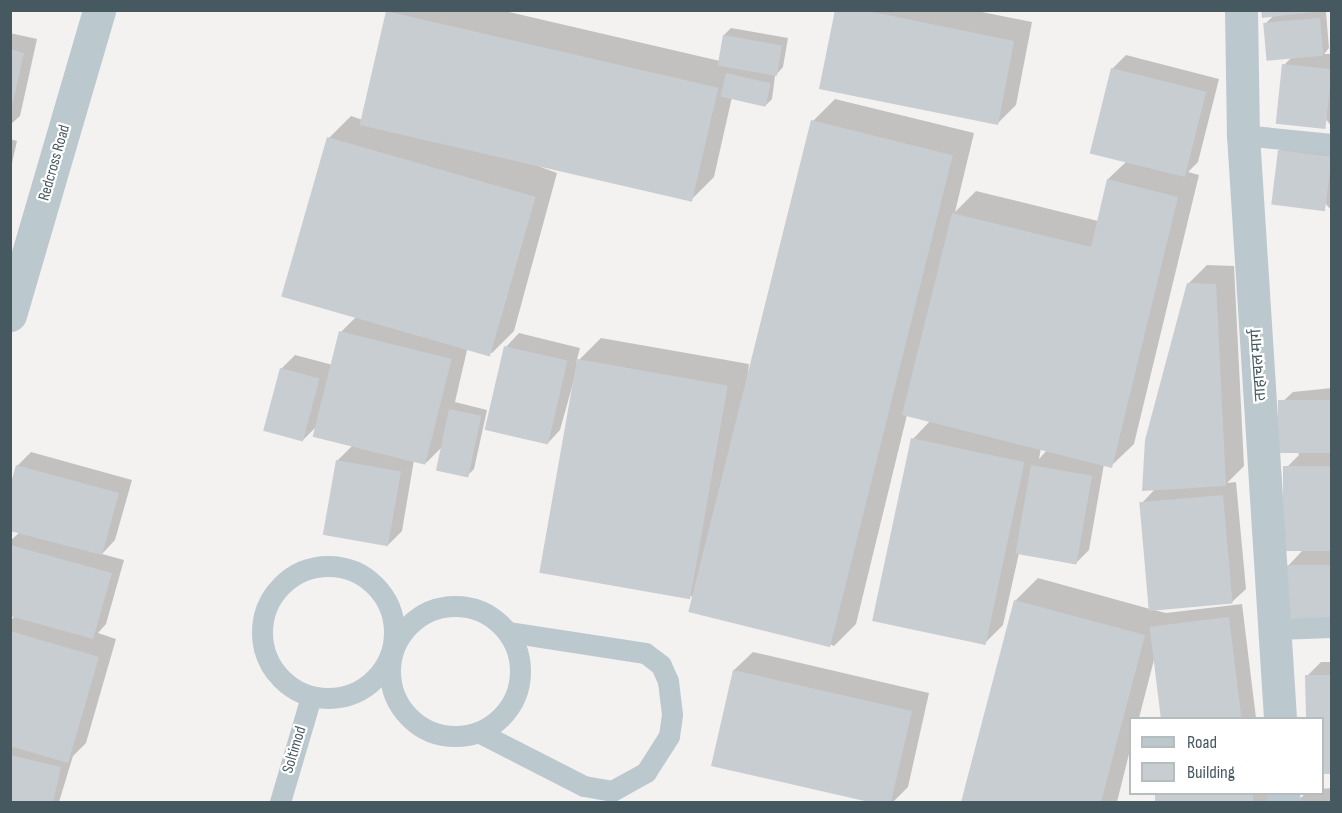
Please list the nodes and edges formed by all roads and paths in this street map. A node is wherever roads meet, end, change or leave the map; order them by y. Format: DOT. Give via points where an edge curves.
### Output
graph roads {
  1 [pos="99,10"];
  2 [pos="1241,10"];
  3 [pos="1243,135"];
  4 [pos="1332,144"];
  5 [pos="10,315"];
  6 [pos="1332,627"];
  7 [pos="1276,629"];
  8 [pos="508,632"];
  9 [pos="393,649"];
  10 [pos="311,697"];
  11 [pos="1280,717"];
  12 [pos="478,732"];
  13 [pos="280,802"];
  1 -- 5 [label="street, Redcross Road"];
  2 -- 3 [label="street, ताहाचल मार्ग"];
  3 -- 4 [label="lane"];
  3 -- 7 [label="street, ताहाचल मार्ग"];
  6 -- 7 [label="lane"];
  7 -- 11 [label="street, ताहाचल मार्ग"];
  8 -- 9 [label="lane" via="494,618 476,609 436,607 403,630"];
  8 -- 12 [label="lane" via="518,650 518,690 496,723"];
  8 -- 12 [label="lane" via="645,653 661,665 668,681 672,714 669,736 646,772 612,791 584,786"];
  9 -- 10 [label="lane" via="370,683 352,693"];
  9 -- 10 [label="lane" via="390,609 365,577 346,568 325,566 286,580 273,596 262,636 277,674"];
  9 -- 12 [label="lane" via="389,670 393,692 418,725 437,734 459,737"];
  10 -- 13 [label="lane, Soltimod"];
}
